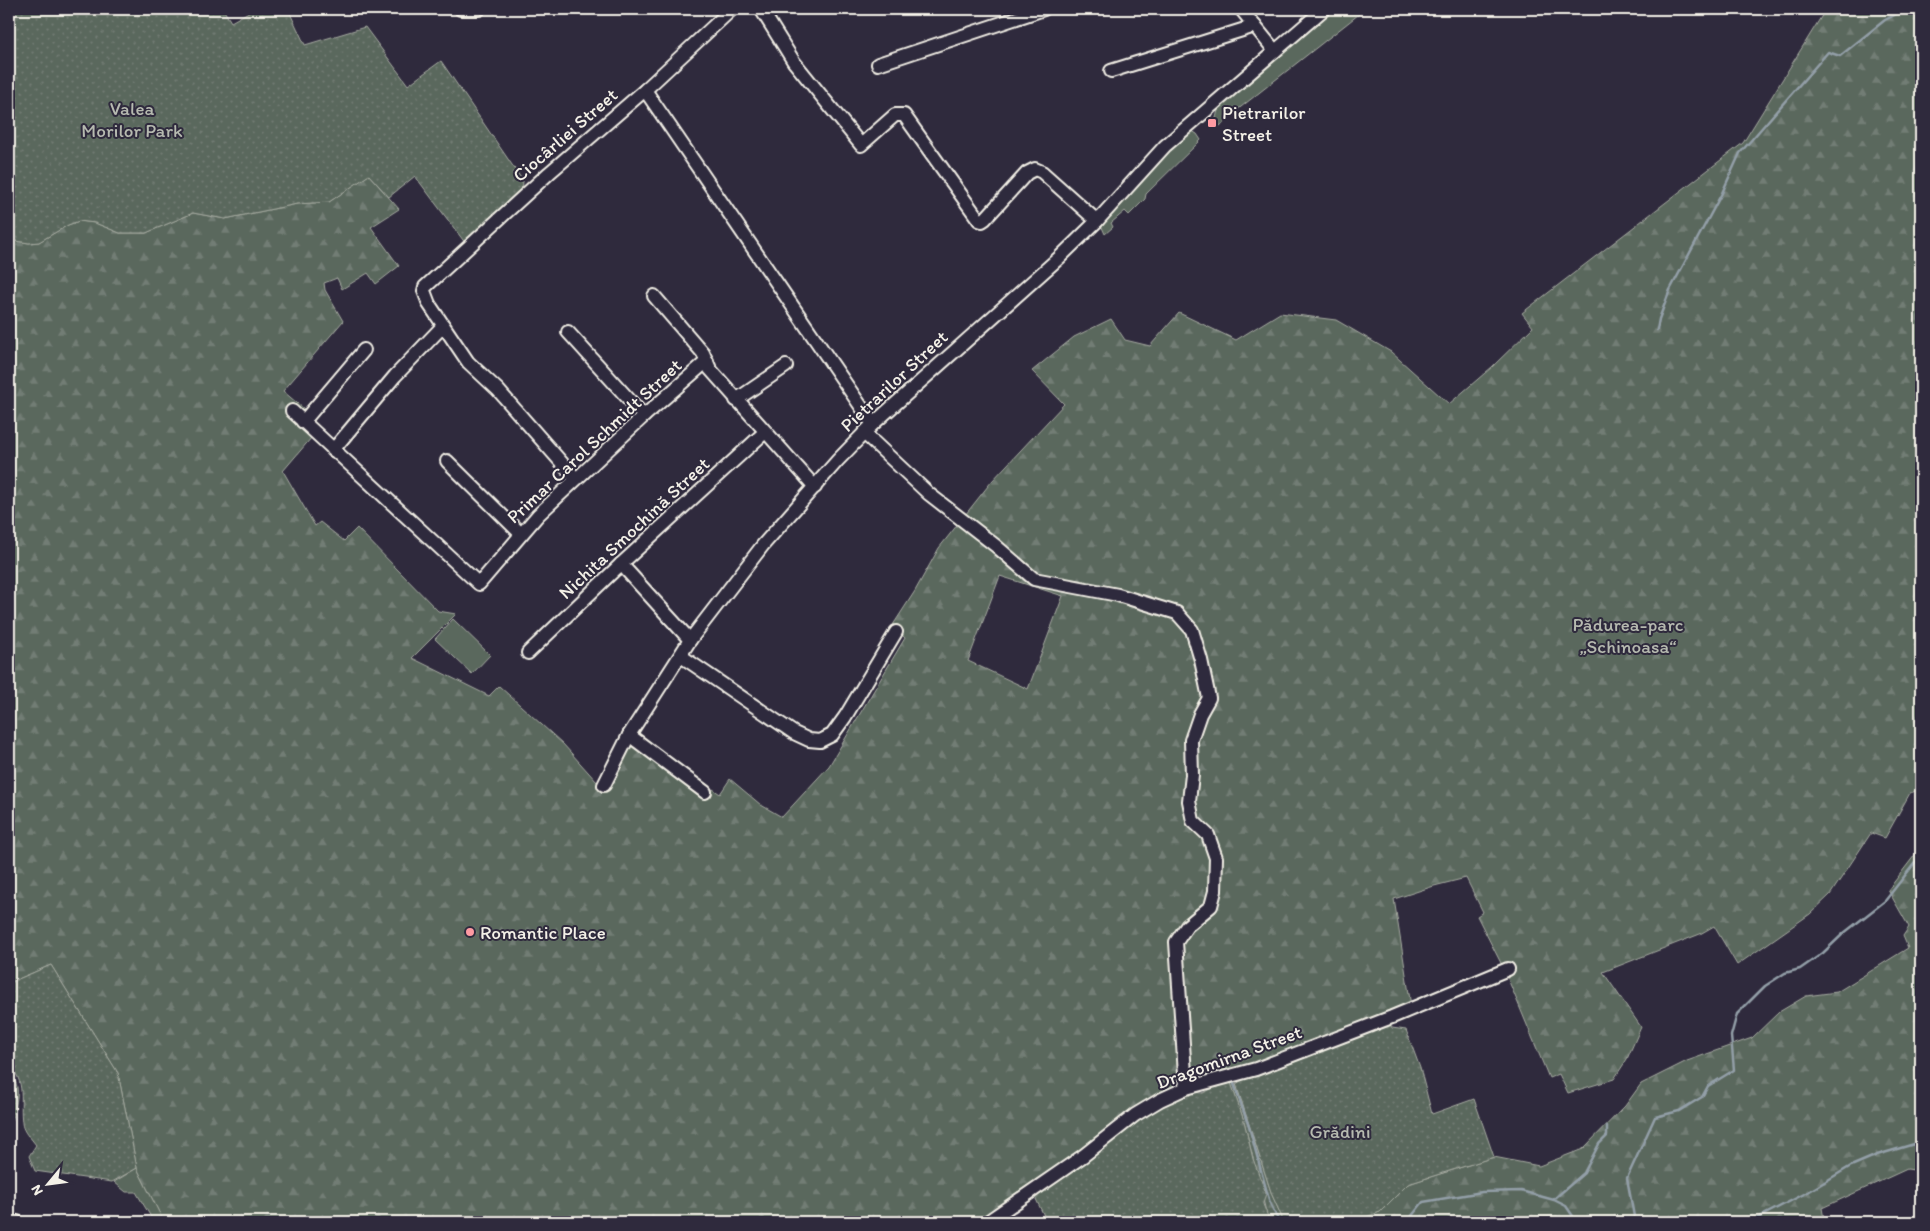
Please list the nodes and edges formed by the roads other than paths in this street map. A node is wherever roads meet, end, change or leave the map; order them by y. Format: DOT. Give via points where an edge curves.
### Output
graph roads {
  1 [pos="460,9"];
  2 [pos="479,9"];
  3 [pos="732,9"];
  4 [pos="761,9"];
  5 [pos="1044,9"];
  6 [pos="1241,9"];
  7 [pos="1322,9"];
  8 [pos="1255,26"];
  9 [pos="1275,51"];
  10 [pos="878,64"];
  11 [pos="1111,72"];
  12 [pos="645,90"];
  13 [pos="1096,221"];
  14 [pos="654,296"];
  15 [pos="443,326"];
  16 [pos="568,332"];
  17 [pos="364,350"];
  18 [pos="707,361"];
  19 [pos="786,366"];
  20 [pos="736,400"];
  21 [pos="292,411"];
  22 [pos="644,416"];
  23 [pos="303,422"];
  24 [pos="868,428"];
  25 [pos="765,432"];
  26 [pos="333,450"];
  27 [pos="447,460"];
  28 [pos="576,479"];
  29 [pos="815,487"];
  30 [pos="521,534"];
  31 [pos="620,564"];
  32 [pos="896,632"];
  33 [pos="690,640"];
  34 [pos="528,653"];
  35 [pos="681,656"];
  36 [pos="629,735"];
  37 [pos="604,785"];
  38 [pos="705,792"];
  39 [pos="1508,970"];
  40 [pos="1186,1088"];
  41 [pos="9,1221"];
  42 [pos="17,1222"];
  43 [pos="987,1222"];
  1 -- 2 [label="street"];
  3 -- 12 [label="street, Ciocârliei Street"];
  4 -- 13 [label="street" via="794,62 861,145 895,115 904,115 979,220 985,219 1027,173 1035,169"];
  5 -- 10 [label="street"];
  6 -- 8 [label="street"];
  7 -- 9 [label="street, Pietrarilor Street"];
  8 -- 9 [label="street"];
  8 -- 11 [label="street"];
  9 -- 13 [label="street, Pietrarilor Street" via="1165,146"];
  12 -- 15 [label="street, Ciocârliei Street" via="430,281 424,291"];
  12 -- 24 [label="street" via="786,295"];
  13 -- 24 [label="street, Pietrarilor Street" via="1054,263"];
  14 -- 18 [label="street"];
  15 -- 26 [label="street" via="395,376"];
  15 -- 28 [label="street" via="468,362 498,390"];
  16 -- 22 [label="street"];
  17 -- 23 [label="street"];
  18 -- 20 [label="street"];
  18 -- 22 [label="street, Primar Carol Schmidt Street"];
  19 -- 20 [label="street"];
  20 -- 25 [label="street"];
  21 -- 23 [label="street, Primar Carol Schmidt Street"];
  22 -- 28 [label="street, Primar Carol Schmidt Street"];
  23 -- 26 [label="street, Primar Carol Schmidt Street"];
  24 -- 29 [label="street, Pietrarilor Street"];
  24 -- 40 [label="street" via="928,494 1034,579 1118,595 1178,613 1192,630 1209,698 1191,740 1189,801 1193,821 1208,835 1216,858 1215,892 1211,906 1187,926 1176,942"];
  25 -- 29 [label="street"];
  25 -- 31 [label="street, Nichita Smochină Street"];
  26 -- 30 [label="street, Primar Carol Schmidt Street" via="478,584"];
  27 -- 30 [label="street"];
  28 -- 30 [label="street, Primar Carol Schmidt Street"];
  29 -- 33 [label="street, Pietrarilor Street" via="763,545"];
  31 -- 33 [label="street"];
  31 -- 34 [label="street, Nichita Smochină Street"];
  32 -- 35 [label="street" via="845,718 832,735 820,741 808,740 794,733"];
  33 -- 35 [label="street, Pietrarilor Street"];
  35 -- 36 [label="street, Pietrarilor Street"];
  36 -- 37 [label="street, Pietrarilor Street"];
  36 -- 38 [label="street"];
  39 -- 40 [label="street, Dragomirna Street" via="1256,1069"];
  40 -- 43 [label="street, Dragomirna Street" via="1135,1115 1083,1156"];
  41 -- 42 [label="street"];
}
